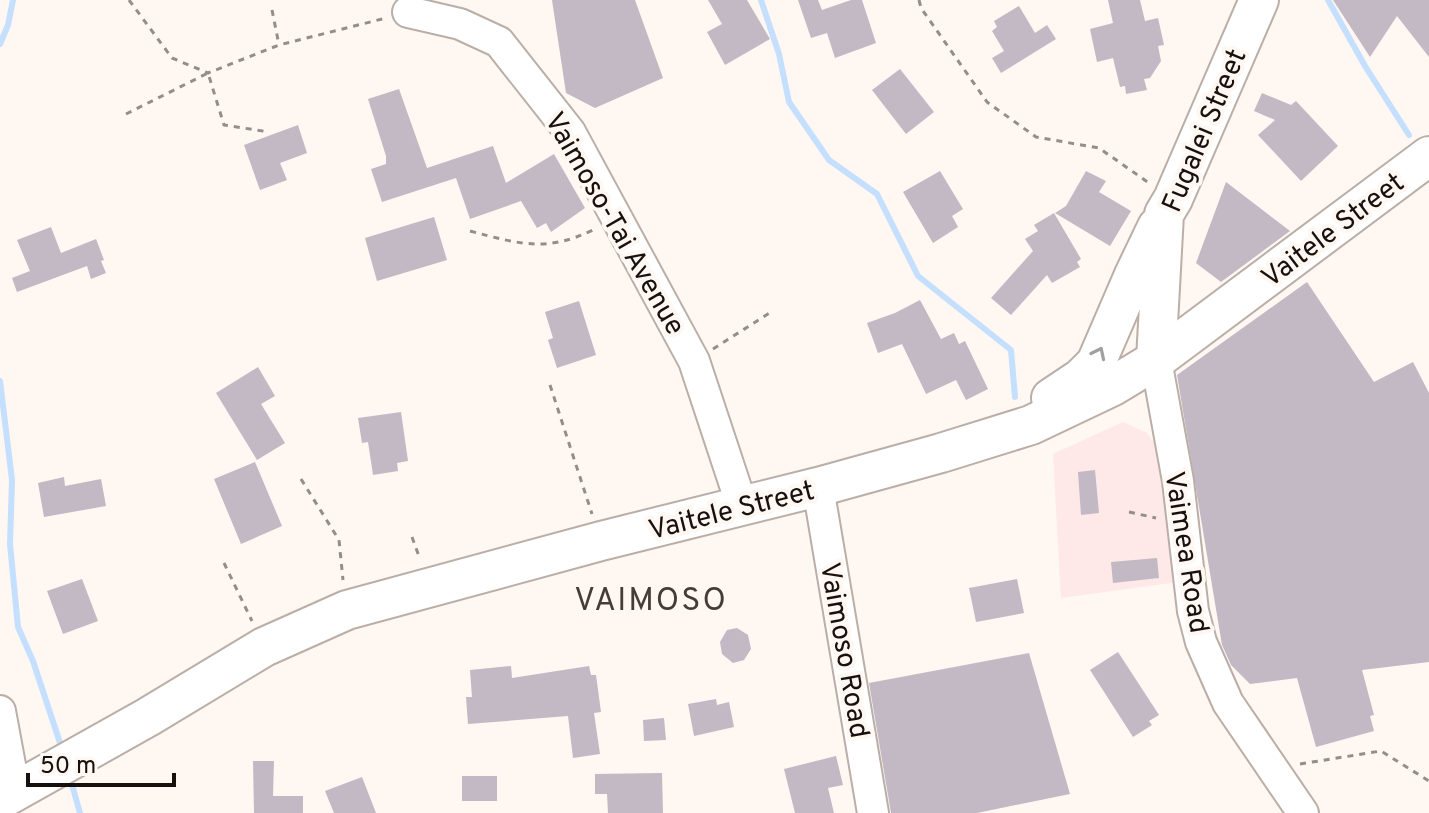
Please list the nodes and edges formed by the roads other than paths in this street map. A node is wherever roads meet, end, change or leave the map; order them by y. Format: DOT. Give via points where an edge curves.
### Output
graph roads {
  1 [pos="1259,0"];
  2 [pos="408,12"];
  3 [pos="1429,156"];
  4 [pos="1168,207"];
  5 [pos="1293,260"];
  6 [pos="1156,360"];
  7 [pos="941,453"];
  8 [pos="818,487"];
  9 [pos="742,506"];
  10 [pos="0,711"];
  11 [pos="16,792"];
  12 [pos="873,813"];
  13 [pos="1303,813"];
  1 -- 4 [label="main road, Fugalei Street"];
  2 -- 9 [label="street, Vaimoso-Tai Avenue" via="460,24 499,42 570,132 694,361"];
  3 -- 5 [label="main road, Vaitele Street"];
  4 -- 5 [label="main road" via="1175,275 1193,298 1207,302"];
  4 -- 6 [label="main road, Fugalei Street"];
  7 -- 4 [label="main road, one-way" via="1048,400 1096,363"];
  5 -- 6 [label="main road, Vaitele Street"];
  6 -- 7 [label="main road, Vaitele Street" via="1031,425"];
  6 -- 13 [label="street, Vaimea Road" via="1201,642 1228,703"];
  7 -- 8 [label="main road, Vaitele Street"];
  8 -- 9 [label="main road, Vaitele Street"];
  8 -- 12 [label="street, Vaimoso Road"];
  9 -- 11 [label="main road, Vaitele Street" via="347,610 264,647"];
  10 -- 11 [label="street"];
}
